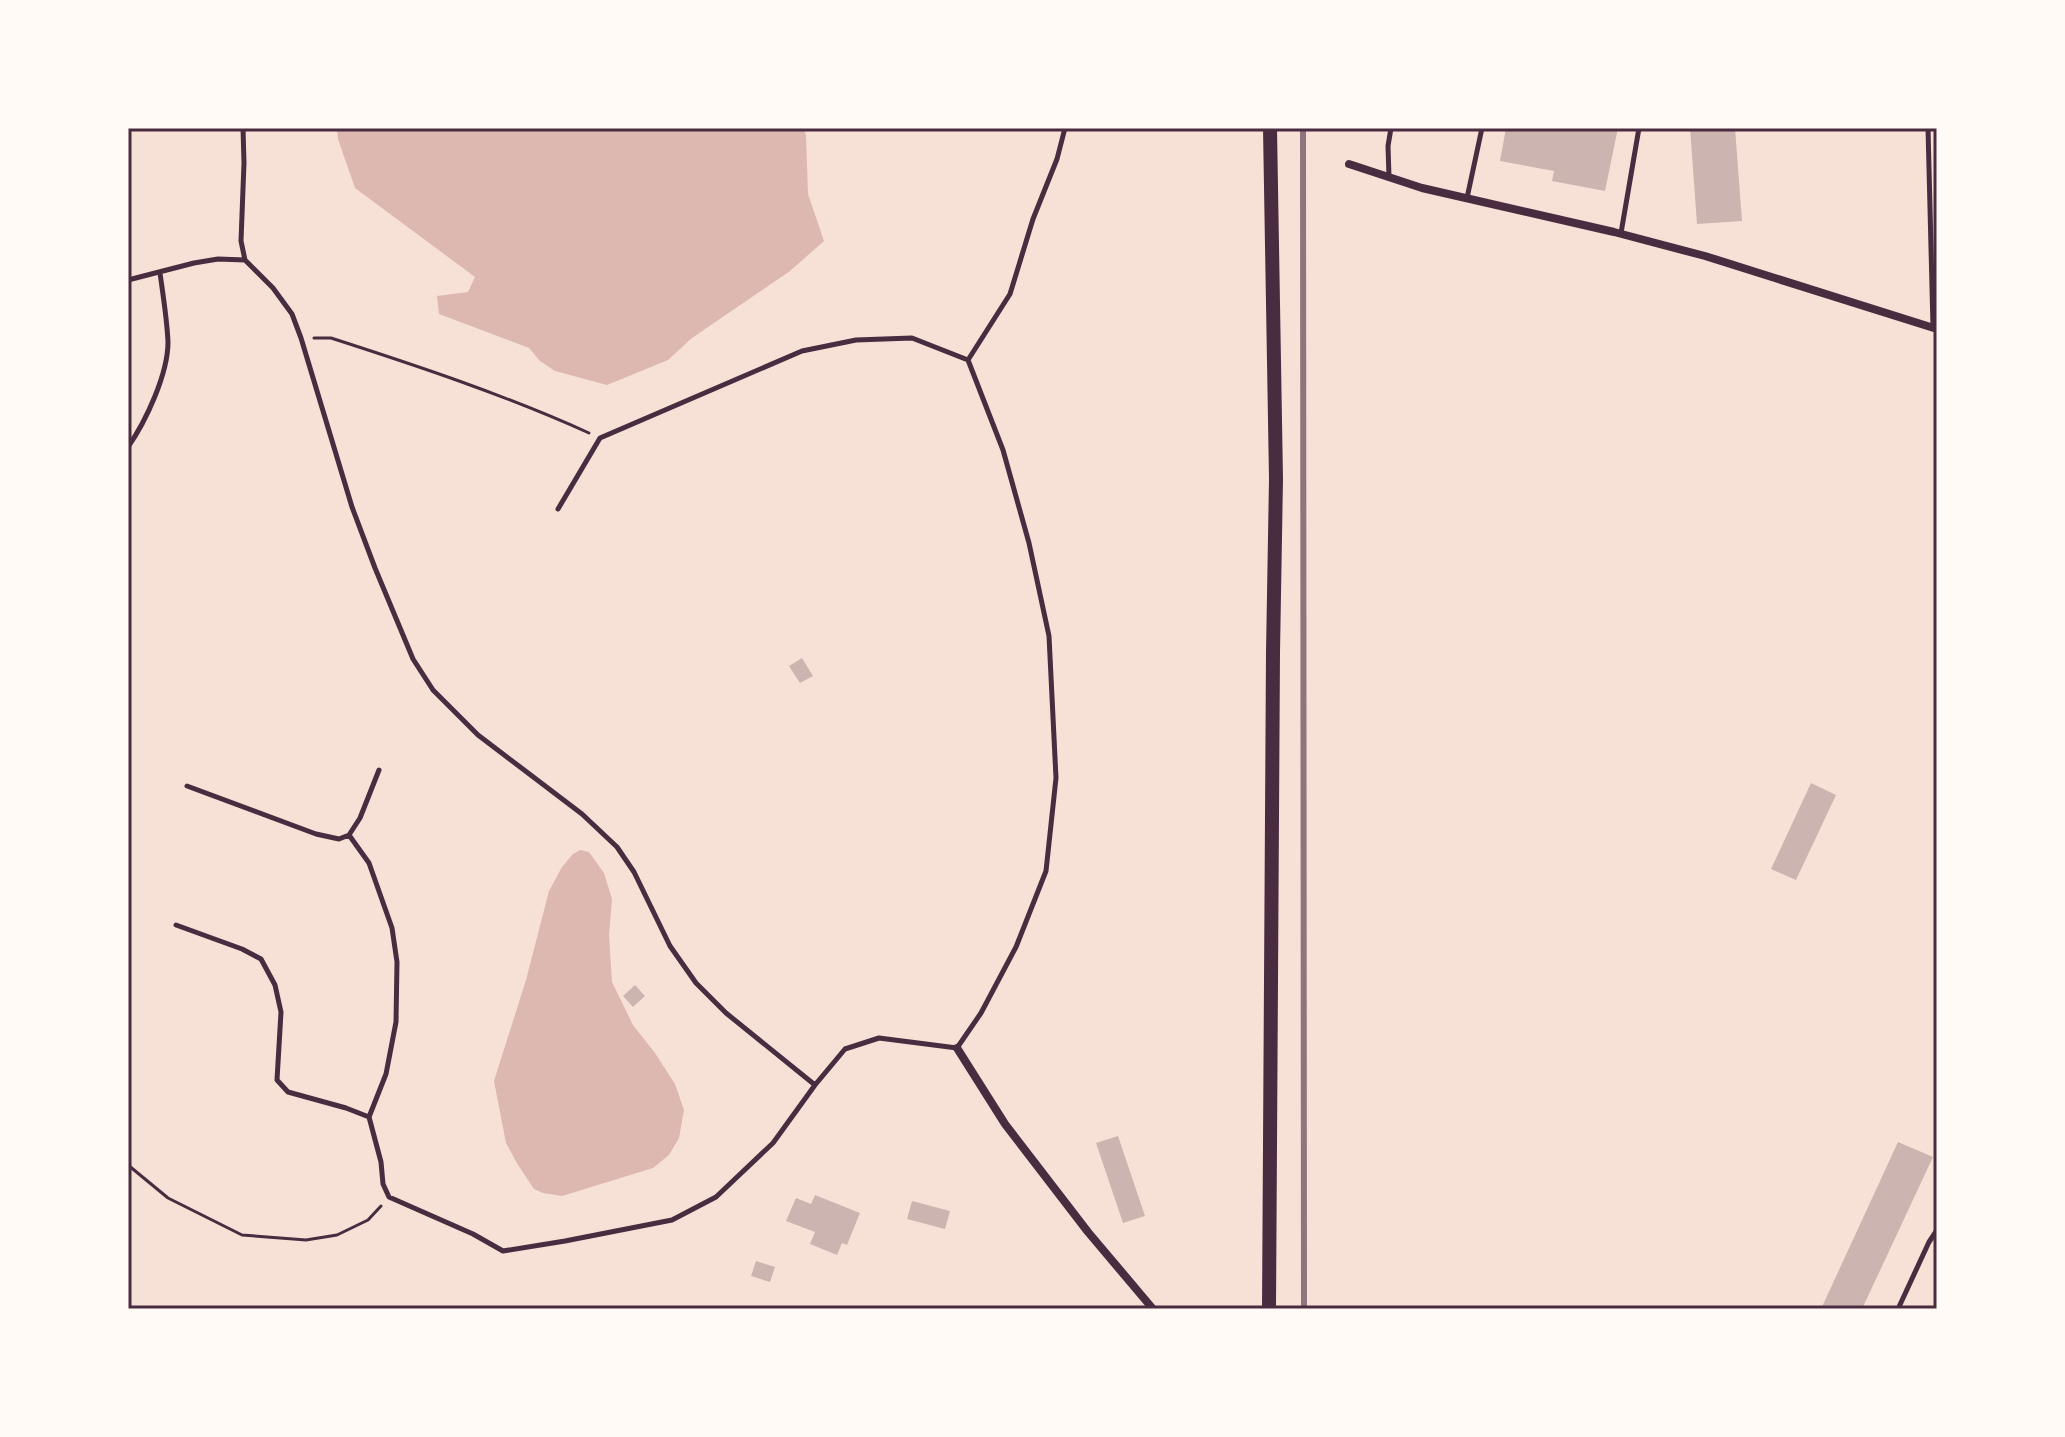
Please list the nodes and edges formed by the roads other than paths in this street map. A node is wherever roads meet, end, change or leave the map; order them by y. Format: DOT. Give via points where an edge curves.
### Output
graph roads {
  1 [pos="243,128"];
  2 [pos="1065,128"];
  3 [pos="1270,128"];
  4 [pos="1391,128"];
  5 [pos="1482,128"];
  6 [pos="1639,128"];
  7 [pos="1928,128"];
  8 [pos="1349,164"];
  9 [pos="1389,177"];
  10 [pos="1467,198"];
  11 [pos="1621,234"];
  12 [pos="245,260"];
  13 [pos="160,273"];
  14 [pos="128,280"];
  15 [pos="1935,328"];
  16 [pos="968,360"];
  17 [pos="128,447"];
  18 [pos="558,509"];
  19 [pos="379,770"];
  20 [pos="187,786"];
  21 [pos="349,835"];
  22 [pos="176,925"];
  23 [pos="957,1048"];
  24 [pos="815,1085"];
  25 [pos="369,1117"];
  26 [pos="1937,1230"];
  27 [pos="1153,1309"];
  28 [pos="1269,1309"];
  29 [pos="1898,1309"];
  1 -- 12 [label="lane"];
  2 -- 16 [label="lane" via="1010,294"];
  3 -- 28 [label="street" via="1276,479"];
  4 -- 9 [label="lane"];
  5 -- 10 [label="lane"];
  6 -- 11 [label="lane"];
  7 -- 15 [label="lane"];
  8 -- 9 [label="street"];
  9 -- 10 [label="street"];
  10 -- 11 [label="street"];
  11 -- 15 [label="street"];
  12 -- 13 [label="lane" via="218,259"];
  12 -- 24 [label="lane" via="292,314 370,556 413,659 433,690 478,735 617,847 696,983"];
  13 -- 14 [label="lane"];
  13 -- 17 [label="lane" via="168,345 161,379"];
  16 -- 18 [label="lane" via="912,338 856,340 802,351 600,438"];
  16 -- 23 [label="lane" via="1003,450 1049,636 1056,778 1046,871 1016,947"];
  19 -- 21 [label="lane"];
  20 -- 21 [label="lane" via="316,834 339,839"];
  21 -- 25 [label="lane" via="369,863 392,928 397,962 396,1022 386,1074"];
  22 -- 25 [label="lane" via="261,959 281,1012 277,1080 288,1092"];
  23 -- 24 [label="lane" via="879,1038 845,1049"];
  23 -- 27 [label="street" via="1005,1124"];
  24 -- 25 [label="lane" via="773,1143 716,1197 672,1220 503,1251 389,1197"];
  26 -- 29 [label="lane"];
}
